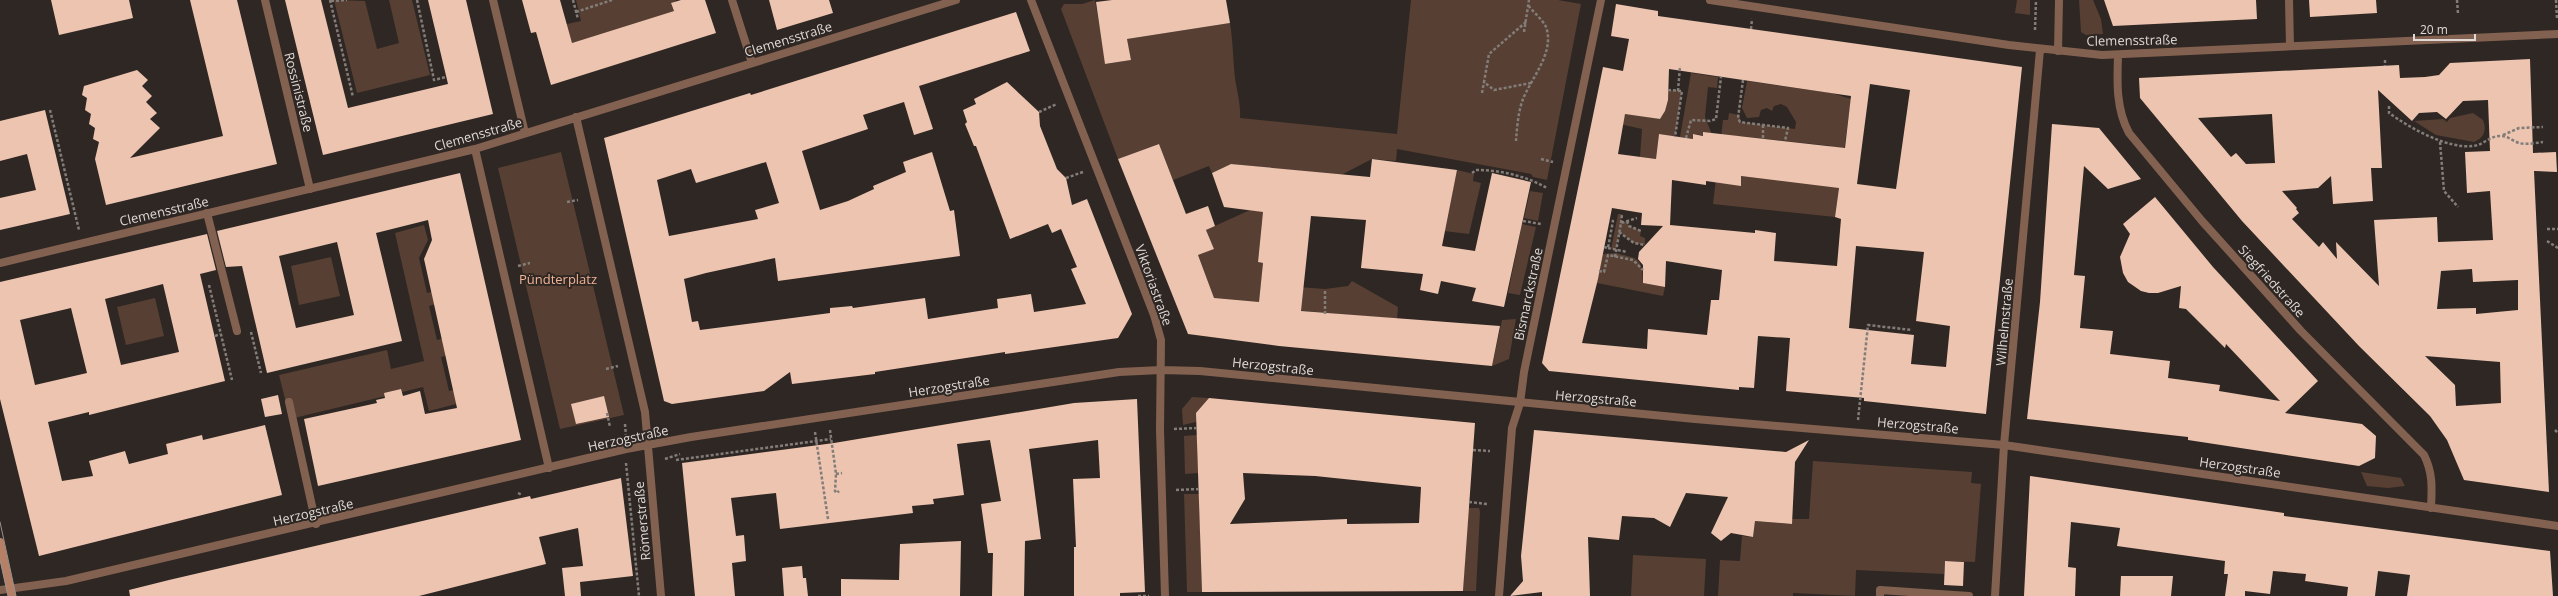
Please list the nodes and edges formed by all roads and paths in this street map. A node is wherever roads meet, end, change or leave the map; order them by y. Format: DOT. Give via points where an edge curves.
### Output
graph roads {
  1 [pos="265,0"];
  2 [pos="330,0"];
  3 [pos="346,0"];
  4 [pos="417,0"];
  5 [pos="493,0"];
  6 [pos="572,0"];
  7 [pos="612,0"];
  8 [pos="732,0"];
  9 [pos="956,0"];
  10 [pos="1031,0"];
  11 [pos="1529,0"];
  12 [pos="1601,0"];
  13 [pos="1710,0"];
  14 [pos="2036,0"];
  15 [pos="2059,0"];
  16 [pos="2289,0"];
  17 [pos="2457,0"];
  18 [pos="2556,0"];
  19 [pos="1528,5"];
  20 [pos="576,12"];
  21 [pos="2458,14"];
  22 [pos="578,19"];
  23 [pos="1526,22"];
  24 [pos="2558,23"];
  25 [pos="2035,30"];
  26 [pos="1524,32"];
  27 [pos="2558,34"];
  28 [pos="2290,46"];
  29 [pos="2040,50"];
  30 [pos="2058,51"];
  31 [pos="2118,56"];
  32 [pos="2385,60"];
  33 [pos="752,63"];
  34 [pos="1680,66"];
  35 [pos="2385,66"];
  36 [pos="446,76"];
  37 [pos="1721,77"];
  38 [pos="1743,80"];
  39 [pos="1484,82"];
  40 [pos="1531,83"];
  41 [pos="1668,90"];
  42 [pos="1678,91"];
  43 [pos="1482,93"];
  44 [pos="353,97"];
  45 [pos="1069,100"];
  46 [pos="2389,106"];
  47 [pos="50,110"];
  48 [pos="1039,112"];
  49 [pos="576,117"];
  50 [pos="1763,125"];
  51 [pos="2543,127"];
  52 [pos="525,133"];
  53 [pos="2503,136"];
  54 [pos="1674,137"];
  55 [pos="1686,138"];
  56 [pos="1763,138"];
  57 [pos="1516,141"];
  58 [pos="1785,141"];
  59 [pos="2440,142"];
  60 [pos="2543,142"];
  61 [pos="475,149"];
  62 [pos="1541,159"];
  63 [pos="1554,162"];
  64 [pos="1472,174"];
  65 [pos="1547,188"];
  66 [pos="310,189"];
  67 [pos="578,200"];
  68 [pos="567,202"];
  69 [pos="2458,207"];
  70 [pos="207,213"];
  71 [pos="1622,214"];
  72 [pos="1637,218"];
  73 [pos="1609,221"];
  74 [pos="1627,221"];
  75 [pos="1621,224"];
  76 [pos="2547,229"];
  77 [pos="2558,229"];
  78 [pos="1641,231"];
  79 [pos="1619,232"];
  80 [pos="2547,241"];
  81 [pos="82,243"];
  82 [pos="1645,245"];
  83 [pos="1604,247"];
  84 [pos="1608,248"];
  85 [pos="2558,248"];
  86 [pos="1616,250"];
  87 [pos="1627,252"];
  88 [pos="1615,257"];
  89 [pos="0,263"];
  90 [pos="530,263"];
  91 [pos="518,266"];
  92 [pos="1643,270"];
  93 [pos="1599,271"];
  94 [pos="1326,289"];
  95 [pos="1325,314"];
  96 [pos="1912,330"];
  97 [pos="237,331"];
  98 [pos="220,334"];
  99 [pos="214,336"];
  100 [pos="618,366"];
  101 [pos="606,369"];
  102 [pos="1160,370"];
  103 [pos="289,402"];
  104 [pos="1520,403"];
  105 [pos="607,413"];
  106 [pos="828,417"];
  107 [pos="813,419"];
  108 [pos="610,427"];
  109 [pos="1196,428"];
  110 [pos="1160,430"];
  111 [pos="2555,430"];
  112 [pos="1856,432"];
  113 [pos="2558,433"];
  114 [pos="831,439"];
  115 [pos="816,441"];
  116 [pos="2004,444"];
  117 [pos="649,445"];
  118 [pos="1473,450"];
  119 [pos="1490,452"];
  120 [pos="676,460"];
  121 [pos="549,468"];
  122 [pos="627,471"];
  123 [pos="842,473"];
  124 [pos="836,474"];
  125 [pos="1199,488"];
  126 [pos="839,491"];
  127 [pos="1162,491"];
  128 [pos="518,493"];
  129 [pos="522,495"];
  130 [pos="1469,502"];
  131 [pos="1487,504"];
  132 [pos="2431,508"];
  133 [pos="828,519"];
  134 [pos="316,524"];
  135 [pos="2558,526"];
  136 [pos="0,542"];
  137 [pos="0,590"];
  138 [pos="12,593"];
  139 [pos="639,596"];
  140 [pos="661,596"];
  141 [pos="1138,596"];
  142 [pos="1149,596"];
  143 [pos="1165,596"];
  144 [pos="1499,596"];
  145 [pos="1880,596"];
  146 [pos="1969,596"];
  147 [pos="1995,596"];
  1 -- 66 [label="street, Rossinistraße"];
  2 -- 3 [label="path"];
  2 -- 44 [label="path"];
  4 -- 36 [label="path" via="434,80"];
  5 -- 52 [label="street"];
  6 -- 20 [label="path"];
  7 -- 20 [label="path"];
  8 -- 33 [label="street"];
  9 -- 33 [label="street, Clemensstraße"];
  10 -- 45 [label="street, Viktoriastraße"];
  11 -- 19 [label="path"];
  12 -- 104 [label="street, Bismarckstraße" via="1524,372"];
  13 -- 29 [label="street, Clemensstraße"];
  14 -- 25 [label="path"];
  15 -- 30 [label="street"];
  16 -- 28 [label="street"];
  17 -- 21 [label="path"];
  18 -- 24 [label="path"];
  19 -- 23 [label="path"];
  19 -- 40 [label="path" via="1546,26 1547,36 1541,67"];
  20 -- 22 [label="path"];
  23 -- 26 [label="path"];
  23 -- 39 [label="path" via="1489,54"];
  27 -- 28 [label="street, Clemensstraße"];
  28 -- 31 [label="street, Clemensstraße"];
  29 -- 30 [label="street, Clemensstraße"];
  29 -- 116 [label="street, Wilhelmstraße"];
  30 -- 31 [label="street, Clemensstraße"];
  31 -- 132 [label="street, Siegfriedstraße" via="2119,102 2122,119 2129,132 2202,221 2296,326 2424,455 2430,468"];
  32 -- 35 [label="path"];
  33 -- 49 [label="street, Clemensstraße"];
  34 -- 42 [label="path"];
  37 -- 55 [label="path" via="1716,119 1691,120"];
  38 -- 50 [label="path" via="1738,118 1740,122"];
  39 -- 40 [label="path" via="1494,90"];
  39 -- 43 [label="path"];
  40 -- 57 [label="path" via="1522,100"];
  41 -- 42 [label="path"];
  42 -- 54 [label="path" via="1682,91"];
  45 -- 48 [label="path"];
  45 -- 102 [label="street, Viktoriastraße" via="1154,315 1160,340"];
  46 -- 59 [label="path" via="2389,113"];
  47 -- 81 [label="path"];
  49 -- 52 [label="street, Clemensstraße"];
  49 -- 117 [label="street" via="625,320 645,412"];
  50 -- 56 [label="path"];
  50 -- 58 [label="path" via="1788,128"];
  51 -- 53 [label="path" via="2519,128"];
  52 -- 61 [label="street, Clemensstraße"];
  53 -- 59 [label="path" via="2489,137 2475,146 2456,146"];
  53 -- 60 [label="path" via="2520,143"];
  59 -- 69 [label="path" via="2444,191"];
  61 -- 66 [label="street, Clemensstraße"];
  61 -- 121 [label="street"];
  62 -- 63 [label="path"];
  64 -- 65 [label="path" via="1476,170 1485,170 1514,175 1533,180"];
  66 -- 70 [label="street, Clemensstraße"];
  67 -- 68 [label="path"];
  70 -- 81 [label="street, Clemensstraße"];
  70 -- 97 [label="street"];
  71 -- 75 [label="path"];
  72 -- 74 [label="path"];
  73 -- 84 [label="path" via="1613,221"];
  74 -- 75 [label="path"];
  74 -- 78 [label="path" via="1629,226"];
  75 -- 79 [label="path"];
  76 -- 77 [label="path"];
  79 -- 82 [label="path" via="1634,243"];
  79 -- 86 [label="path"];
  80 -- 85 [label="path"];
  81 -- 89 [label="street, Clemensstraße"];
  83 -- 84 [label="path"];
  84 -- 86 [label="path"];
  86 -- 87 [label="path"];
  86 -- 88 [label="path"];
  88 -- 92 [label="path" via="1633,260"];
  88 -- 93 [label="path" via="1608,255 1604,272"];
  90 -- 91 [label="path"];
  94 -- 95 [label="path"];
  96 -- 112 [label="path" via="1868,325"];
  98 -- 99 [label="path"];
  100 -- 101 [label="path"];
  102 -- 104 [label="street, Herzogstraße" via="1208,372"];
  102 -- 106 [label="street, Herzogstraße" via="1119,372"];
  102 -- 110 [label="street, Viktoriastraße"];
  103 -- 134 [label="street"];
  104 -- 112 [label="street, Herzogstraße"];
  104 -- 144 [label="street, Bismarckstraße" via="1512,428"];
  105 -- 108 [label="path"];
  106 -- 107 [label="street, Herzogstraße"];
  106 -- 114 [label="path"];
  107 -- 115 [label="path"];
  107 -- 117 [label="street, Herzogstraße"];
  109 -- 110 [label="path"];
  110 -- 127 [label="street, Viktoriastraße"];
  111 -- 113 [label="path"];
  112 -- 116 [label="street, Herzogstraße"];
  114 -- 115 [label="path"];
  114 -- 124 [label="path"];
  115 -- 120 [label="path"];
  115 -- 133 [label="path"];
  116 -- 132 [label="street, Herzogstraße"];
  116 -- 147 [label="street, Wilhelmstraße"];
  117 -- 121 [label="street, Herzogstraße"];
  117 -- 140 [label="street, Römerstraße"];
  118 -- 119 [label="path"];
  121 -- 134 [label="street, Herzogstraße"];
  122 -- 139 [label="path"];
  123 -- 124 [label="path"];
  124 -- 126 [label="path" via="835,491"];
  125 -- 127 [label="path"];
  127 -- 143 [label="street, Viktoriastraße"];
  128 -- 129 [label="path"];
  130 -- 131 [label="path"];
  132 -- 135 [label="street, Herzogstraße"];
  134 -- 138 [label="street, Herzogstraße"];
  136 -- 138 [label="main road"];
  137 -- 138 [label="street, Herzogstraße"];
  141 -- 142 [label="path"];
  145 -- 146 [label="street" via="1880,590"];
}
